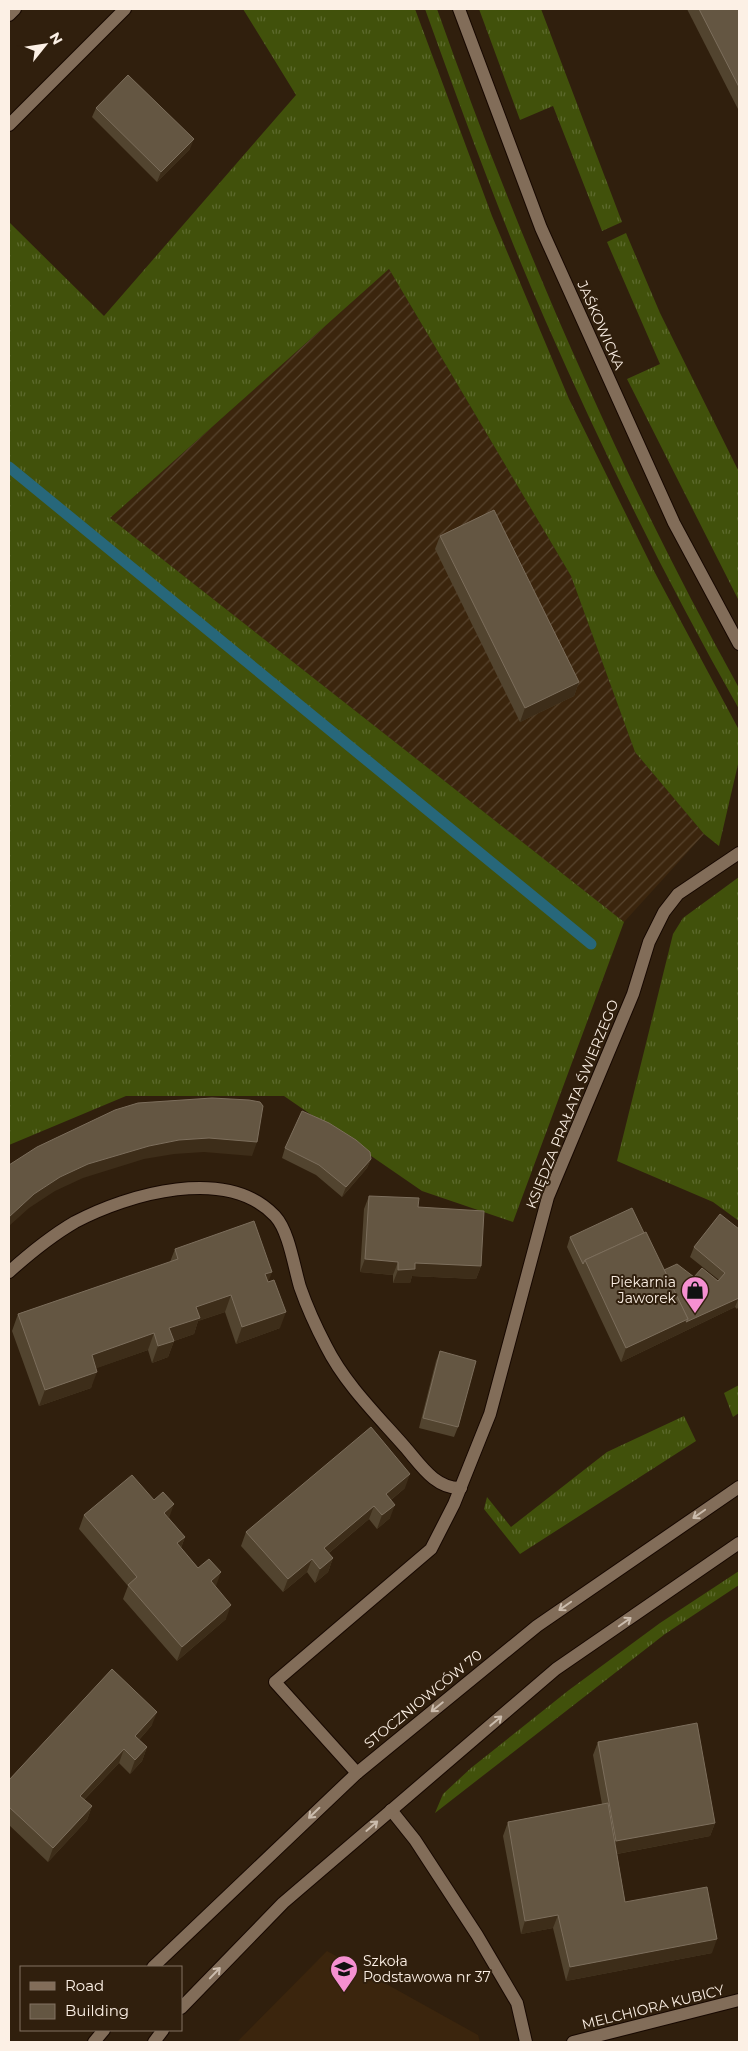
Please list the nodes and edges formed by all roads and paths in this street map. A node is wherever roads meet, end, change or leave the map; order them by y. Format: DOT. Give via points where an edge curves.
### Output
graph roads {
  1 [pos="15,9"];
  2 [pos="124,9"];
  3 [pos="459,9"];
  4 [pos="9,15"];
  5 [pos="9,125"];
  6 [pos="739,644"];
  7 [pos="739,853"];
  8 [pos="9,1272"];
  9 [pos="739,1487"];
  10 [pos="461,1488"];
  11 [pos="739,1543"];
  12 [pos="357,1773"];
  13 [pos="391,1810"];
  14 [pos="154,1966"];
  15 [pos="739,2000"];
  16 [pos="182,2007"];
  17 [pos="103,2031"];
  18 [pos="163,2031"];
  19 [pos="94,2042"];
  20 [pos="154,2042"];
  21 [pos="526,2042"];
  22 [pos="573,2042"];
  1 -- 4 [label="street"];
  2 -- 5 [label="street"];
  3 -- 6 [label="street, JAŚKOWICKA" via="541,228 674,523"];
  7 -- 10 [label="street, KSIĘDZA PRAŁATA ŚWIERZEGO" via="678,894 664,912 649,942 633,994 548,1197 490,1414"];
  8 -- 10 [label="street" via="55,1234 105,1208 167,1191 198,1187 239,1193 275,1216 320,1335 349,1383 429,1474 448,1487"];
  9 -- 12 [label="street, STOCZNIOWCÓW 70, one-way" via="537,1626"];
  10 -- 12 [label="street, KSIĘDZA PRAŁATA ŚWIERZEGO" via="431,1549 275,1682"];
  13 -- 11 [label="street, one-way" via="556,1670"];
  12 -- 14 [label="street, STOCZNIOWCÓW 70, one-way"];
  16 -- 13 [label="street, one-way" via="283,1903"];
  13 -- 21 [label="street" via="415,1840 517,2003"];
  15 -- 22 [label="street, MELCHIORA KUBICY"];
  17 -- 19 [label="street"];
  18 -- 20 [label="street"];
}
